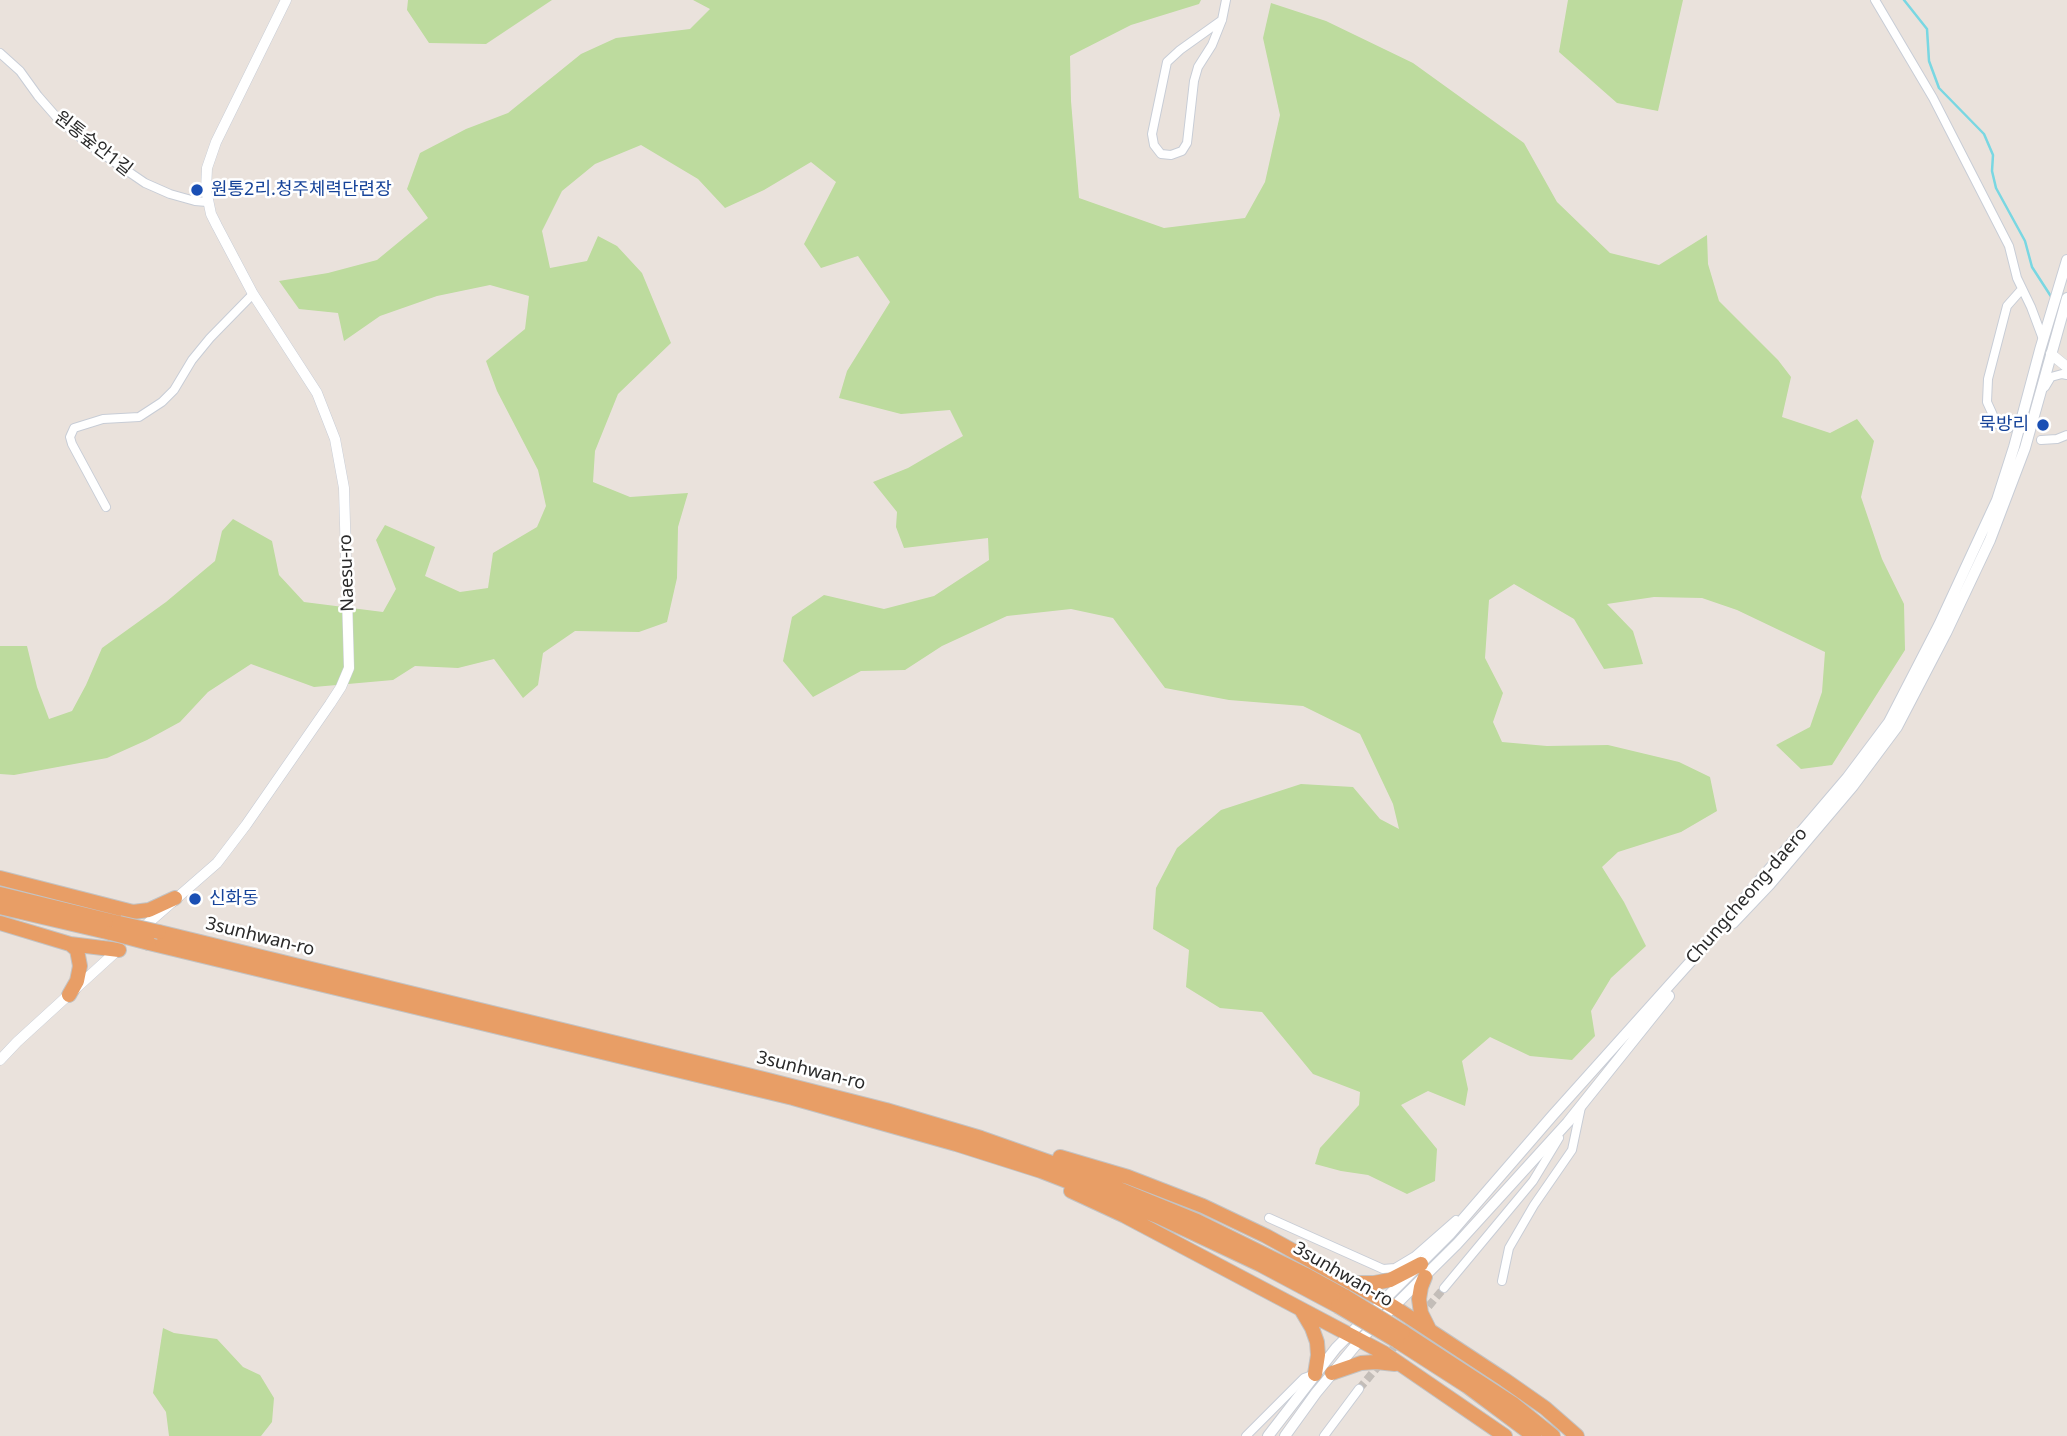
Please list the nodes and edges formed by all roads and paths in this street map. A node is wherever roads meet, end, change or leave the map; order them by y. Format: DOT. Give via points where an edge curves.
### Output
graph roads {
  1 [pos="286,0"];
  2 [pos="1226,0"];
  3 [pos="1875,0"];
  4 [pos="1223,20"];
  5 [pos="0,53"];
  6 [pos="208,202"];
  7 [pos="2067,260"];
  8 [pos="2022,289"];
  9 [pos="253,295"];
  10 [pos="2066,303"];
  11 [pos="2043,340"];
  12 [pos="2051,354"];
  13 [pos="2067,367"];
  14 [pos="2067,375"];
  15 [pos="2038,399"];
  16 [pos="2009,428"];
  17 [pos="2067,435"];
  18 [pos="2041,440"];
  19 [pos="106,506"];
  20 [pos="0,878"];
  21 [pos="0,894"];
  22 [pos="175,898"];
  23 [pos="0,906"];
  24 [pos="133,912"];
  25 [pos="0,923"];
  26 [pos="115,928"];
  27 [pos="150,935"];
  28 [pos="70,944"];
  29 [pos="112,949"];
  30 [pos="69,995"];
  31 [pos="0,1060"];
  32 [pos="1581,1107"];
  33 [pos="1568,1122"];
  34 [pos="930,1123"];
  35 [pos="966,1147"];
  36 [pos="1486,1192"];
  37 [pos="1269,1218"];
  38 [pos="1423,1271"];
  39 [pos="1503,1281"];
  40 [pos="1350,1282"];
  41 [pos="1444,1288"];
  42 [pos="1368,1292"];
  43 [pos="1342,1302"];
  44 [pos="1389,1304"];
  45 [pos="1301,1310"];
  46 [pos="1410,1317"];
  47 [pos="1430,1331"];
  48 [pos="1349,1335"];
  49 [pos="1400,1336"];
  50 [pos="1384,1353"];
  51 [pos="1401,1365"];
  52 [pos="1332,1373"];
  53 [pos="1315,1374"];
  54 [pos="1359,1389"];
  55 [pos="1246,1436"];
  56 [pos="1268,1436"];
  57 [pos="1285,1436"];
  58 [pos="1324,1436"];
  59 [pos="1505,1436"];
  60 [pos="1534,1436"];
  61 [pos="1553,1436"];
  62 [pos="1577,1436"];
  1 -- 6 [label="street, Naesu-ro" via="216,142 207,168"];
  2 -- 4 [label="street"];
  3 -- 8 [label="street" via="1933,97 2009,246"];
  4 -- 4 [label="street" via="1198,67 1187,143 1182,151 1161,154 1152,134 1167,62"];
  5 -- 6 [label="street, 원통숲안1길" via="59,120 88,144 145,183"];
  6 -- 9 [label="street, Naesu-ro"];
  7 -- 11 [label="main road, Chungcheong-daero"];
  8 -- 11 [label="street"];
  8 -- 16 [label="street" via="2007,306 1988,379 1987,402 1997,424"];
  9 -- 19 [label="street" via="210,338 162,402 139,416 103,419 74,428 72,444"];
  9 -- 22 [label="street, Naesu-ro" via="317,393 337,448 345,498 350,661 341,687 236,839 217,863"];
  10 -- 12 [label="main road, Chungcheong-daero"];
  11 -- 12 [label="street"];
  11 -- 36 [label="main road, Chungcheong-daero" via="1997,500 1889,722 1763,878"];
  12 -- 13 [label="street"];
  12 -- 15 [label="main road, Chungcheong-daero"];
  14 -- 15 [label="street" via="2052,377"];
  15 -- 32 [label="main road, Chungcheong-daero" via="1990,540 1897,727 1770,884 1696,962"];
  17 -- 18 [label="street"];
  20 -- 24 [label="highway"];
  21 -- 26 [label="highway, 3sunhwan-ro"];
  22 -- 24 [label="highway"];
  22 -- 27 [label="street, Naesu-ro"];
  23 -- 26 [label="highway, 3sunhwan-ro"];
  24 -- 27 [label="highway"];
  24 -- 29 [label="highway" via="127,935"];
  25 -- 28 [label="highway"];
  26 -- 27 [label="highway, 3sunhwan-ro, bridge"];
  27 -- 29 [label="street, Naesu-ro"];
  27 -- 34 [label="highway, 3sunhwan-ro" via="725,1069"];
  27 -- 35 [label="highway, 3sunhwan-ro" via="793,1098"];
  28 -- 29 [label="highway"];
  28 -- 30 [label="highway" via="77,950 80,966"];
  29 -- 30 [label="street, Naesu-ro"];
  30 -- 31 [label="street, Naesu-ro"];
  32 -- 33 [label="main road, Chungcheong-daero"];
  32 -- 39 [label="street" via="1572,1150 1509,1248"];
  33 -- 38 [label="main road, Chungcheong-daero" via="1457,1244"];
  33 -- 41 [label="street" via="1533,1181"];
  34 -- 40 [label="highway" via="1165,1190"];
  34 -- 43 [label="highway, 3sunhwan-ro" via="1035,1156 1146,1199 1255,1249"];
  35 -- 43 [label="highway, 3sunhwan-ro" via="1157,1216"];
  35 -- 45 [label="highway" via="1108,1208"];
  36 -- 37 [label="street" via="1438,1237 1395,1268 1366,1263"];
  36 -- 38 [label="main road, Chungcheong-daero"];
  38 -- 40 [label="highway" via="1382,1282"];
  38 -- 44 [label="main road, Chungcheong-daero"];
  38 -- 47 [label="highway" via="1419,1306"];
  40 -- 42 [label="highway"];
  42 -- 44 [label="highway"];
  42 -- 48 [label="highway"];
  43 -- 49 [label="highway, 3sunhwan-ro, bridge"];
  44 -- 46 [label="highway"];
  44 -- 48 [label="main road, Chungcheong-daero"];
  45 -- 48 [label="highway"];
  45 -- 53 [label="highway" via="1317,1342"];
  46 -- 47 [label="highway"];
  46 -- 50 [label="highway"];
  47 -- 62 [label="highway" via="1545,1408"];
  48 -- 50 [label="highway"];
  48 -- 52 [label="main road, Chungcheong-daero"];
  48 -- 53 [label="main road, Chungcheong-daero"];
  49 -- 60 [label="highway, 3sunhwan-ro"];
  49 -- 61 [label="highway, 3sunhwan-ro" via="1492,1389"];
  50 -- 51 [label="highway"];
  51 -- 52 [label="highway" via="1369,1362"];
  51 -- 59 [label="highway"];
  52 -- 57 [label="main road, Chungcheong-daero"];
  53 -- 55 [label="street" via="1304,1378"];
  53 -- 56 [label="main road, Chungcheong-daero"];
  54 -- 58 [label="street"];
}
